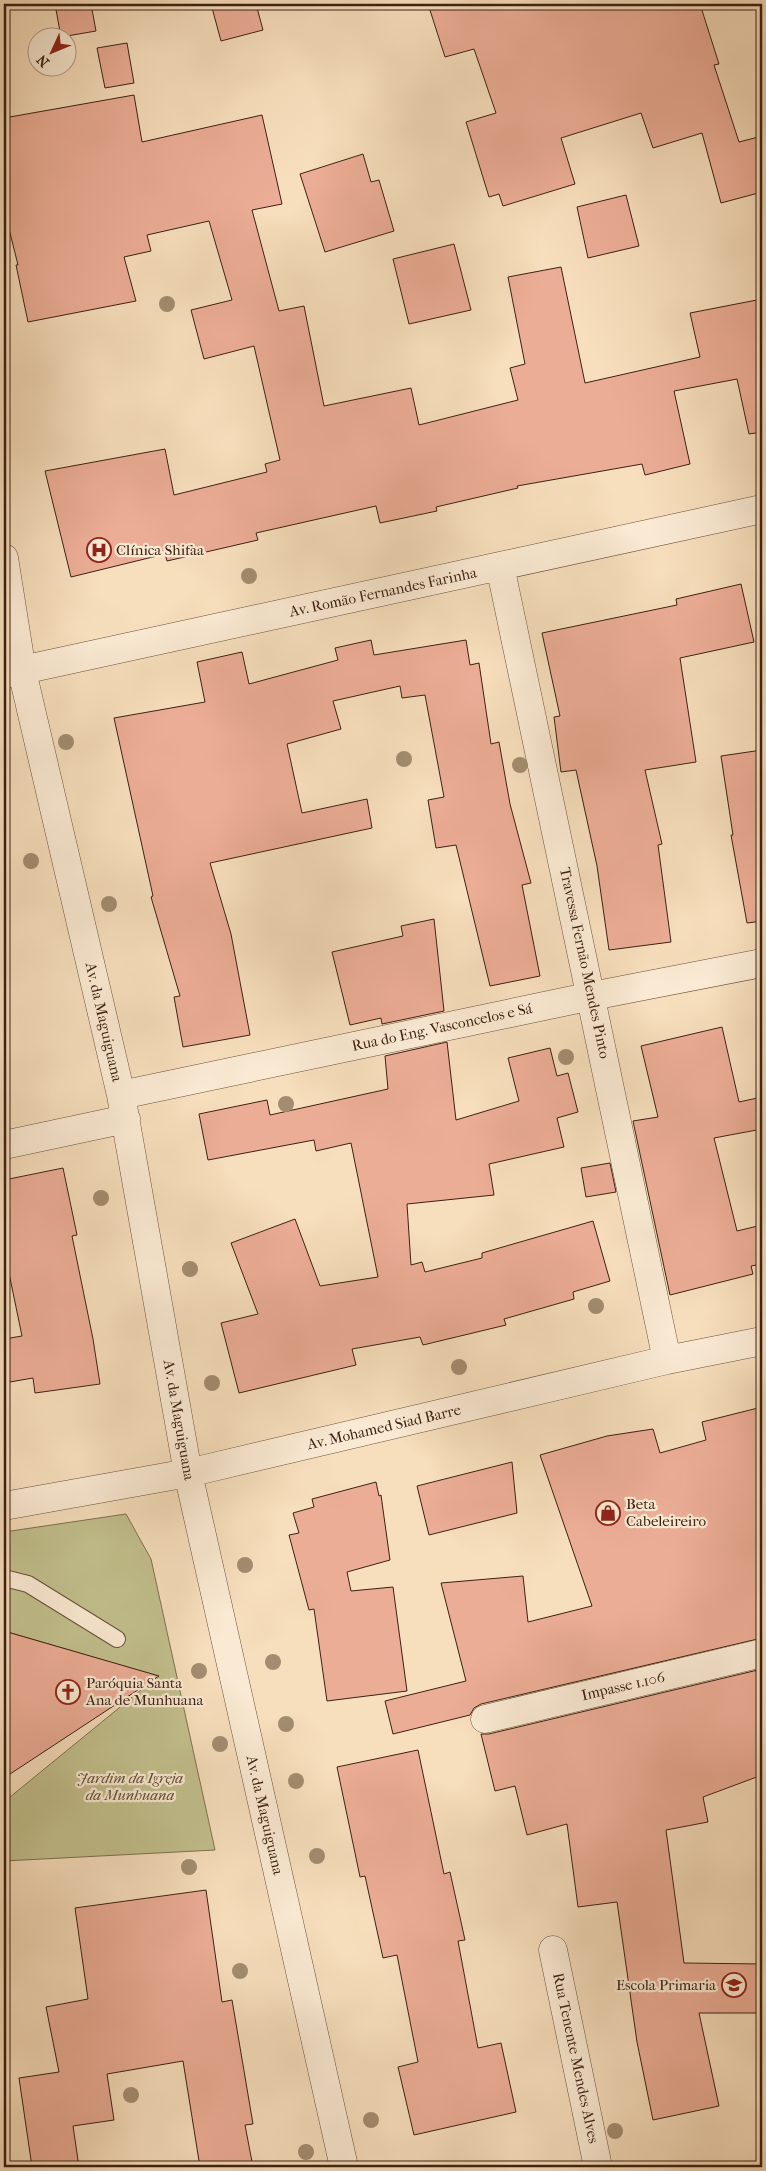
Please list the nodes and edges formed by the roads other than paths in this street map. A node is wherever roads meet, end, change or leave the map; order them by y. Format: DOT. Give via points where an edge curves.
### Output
graph roads {
  1 [pos="762,509"];
  2 [pos="4,558"];
  3 [pos="500,566"];
  4 [pos="13,673"];
  5 [pos="762,963"];
  6 [pos="592,996"];
  7 [pos="124,1107"];
  8 [pos="4,1145"];
  9 [pos="762,1341"];
  10 [pos="667,1360"];
  11 [pos="188,1473"];
  12 [pos="4,1506"];
  13 [pos="4,1578"];
  14 [pos="117,1638"];
  15 [pos="762,1653"];
  16 [pos="485,1719"];
  17 [pos="553,1950"];
  18 [pos="344,2167"];
  19 [pos="598,2167"];
  1 -- 3 [label="street, Av. Romão Fernandes Farinha"];
  2 -- 4 [label="street, Av. da Maguiguana" via="9,584"];
  3 -- 4 [label="street, Av. Romão Fernandes Farinha"];
  3 -- 6 [label="street, Travessa Fernão Mendes Pinto"];
  4 -- 7 [label="street, Av. da Maguiguana"];
  5 -- 6 [label="street, Rua do Eng. Vasconcelos e Sá"];
  6 -- 7 [label="street, Rua do Eng. Vasconcelos e Sá"];
  6 -- 10 [label="street, Travessa Fernão Mendes Pinto"];
  7 -- 8 [label="street, Rua do Eng. Vasconcelos e Sá"];
  7 -- 11 [label="street, Av. da Maguiguana"];
  9 -- 10 [label="street, Av. Mohamed Siad Barre"];
  10 -- 11 [label="street, Av. Mohamed Siad Barre"];
  11 -- 12 [label="street, Av. Mohamed Siad Barre"];
  11 -- 18 [label="street, Av. da Maguiguana"];
  13 -- 14 [label="lane" via="28,1584"];
  15 -- 16 [label="street, Impasse 1.106"];
  17 -- 19 [label="street, Rua Tenente Mendes Alves"];
}
